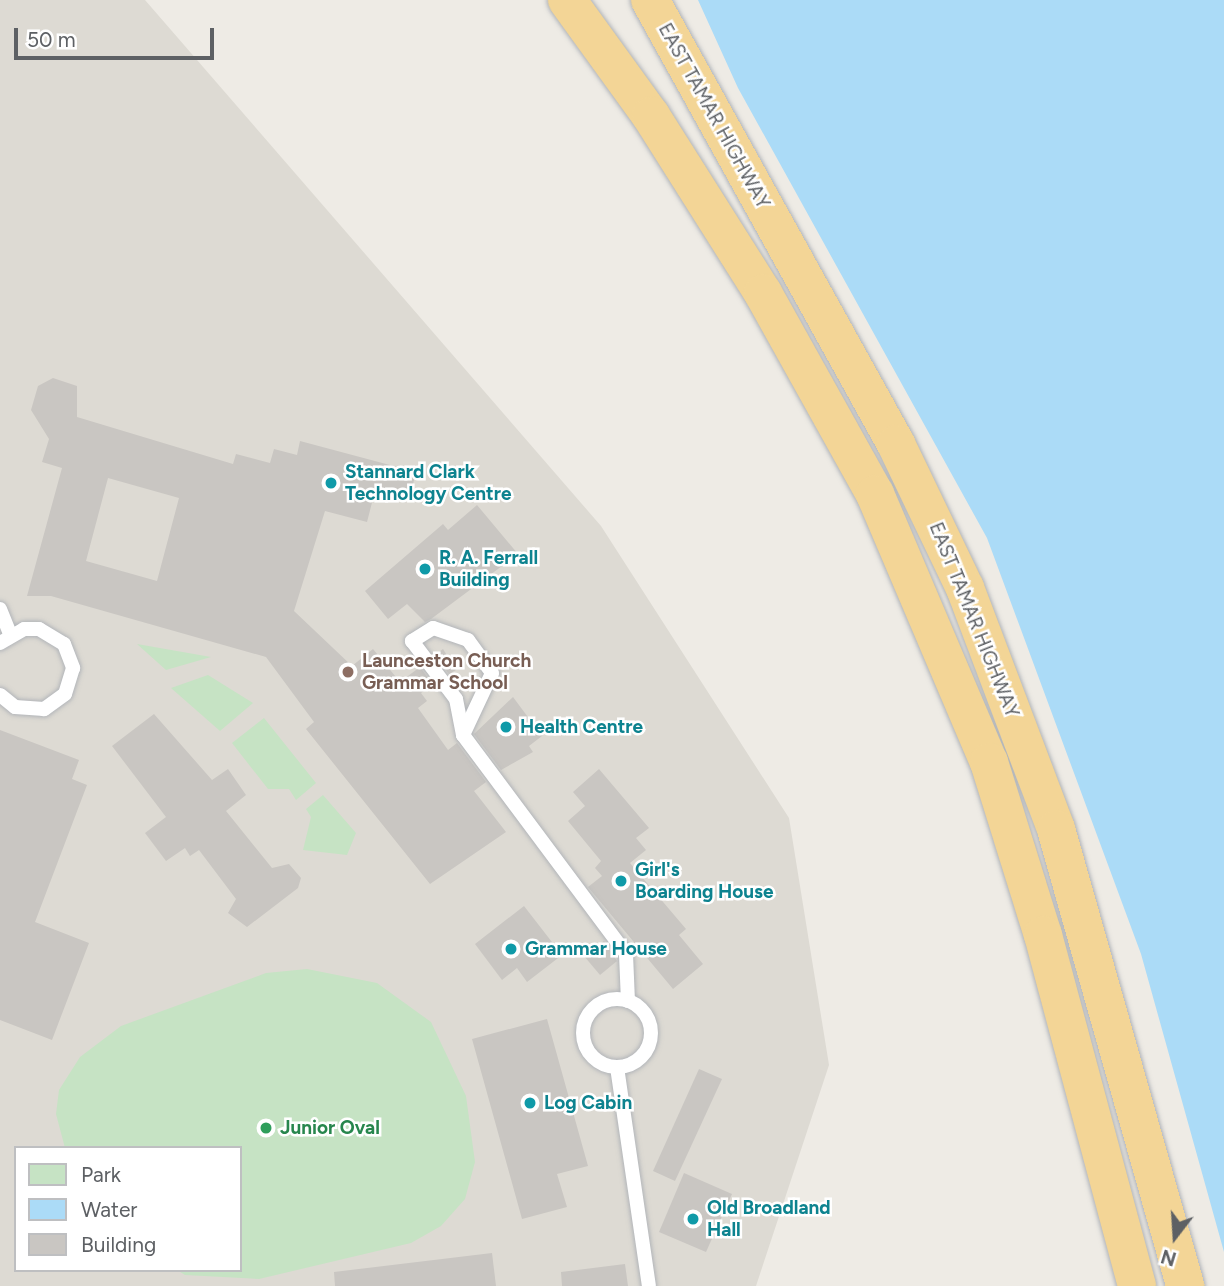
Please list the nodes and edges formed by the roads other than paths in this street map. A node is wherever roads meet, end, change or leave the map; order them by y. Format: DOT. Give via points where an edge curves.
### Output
graph roads {
  1 [pos="567,0"];
  2 [pos="650,0"];
  3 [pos="0,609"];
  4 [pos="5,639"];
  5 [pos="0,695"];
  6 [pos="463,735"];
  7 [pos="628,1000"];
  8 [pos="617,1067"];
  9 [pos="649,1286"];
  10 [pos="1137,1286"];
  11 [pos="1185,1286"];
  1 -- 10 [label="highway, EAST TAMAR HIGHWAY" via="651,116 763,293 875,494 989,762 1046,948"];
  2 -- 11 [label="highway, EAST TAMAR HIGHWAY" via="896,444 965,588 1056,829"];
  3 -- 4 [label="lane"];
  4 -- 5 [label="lane" via="24,629 53,634 71,656 71,682 44,709 15,707"];
  6 -- 6 [label="lane" via="456,699 412,641 433,628 468,640 492,673"];
  6 -- 7 [label="lane" via="626,954"];
  7 -- 8 [label="lane" via="649,1022 649,1044 637,1060"];
  7 -- 8 [label="lane" via="597,1005 583,1032 596,1060"];
  8 -- 9 [label="lane"];
}
